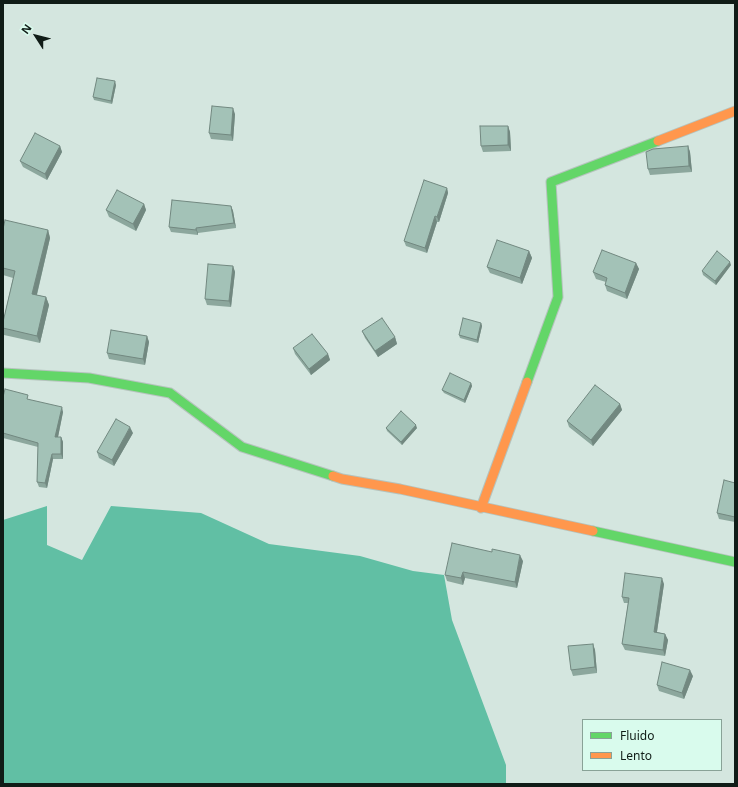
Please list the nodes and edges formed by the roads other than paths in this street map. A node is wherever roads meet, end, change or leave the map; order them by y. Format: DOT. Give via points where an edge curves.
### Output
graph roads {
  1 [pos="735,111"];
  2 [pos="3,373"];
  3 [pos="481,508"];
  4 [pos="735,562"];
  1 -- 3 [label="street" via="551,182 558,297"];
  2 -- 3 [label="street" via="89,378 170,393 242,448 342,479 400,489"];
  3 -- 4 [label="street"];
}
